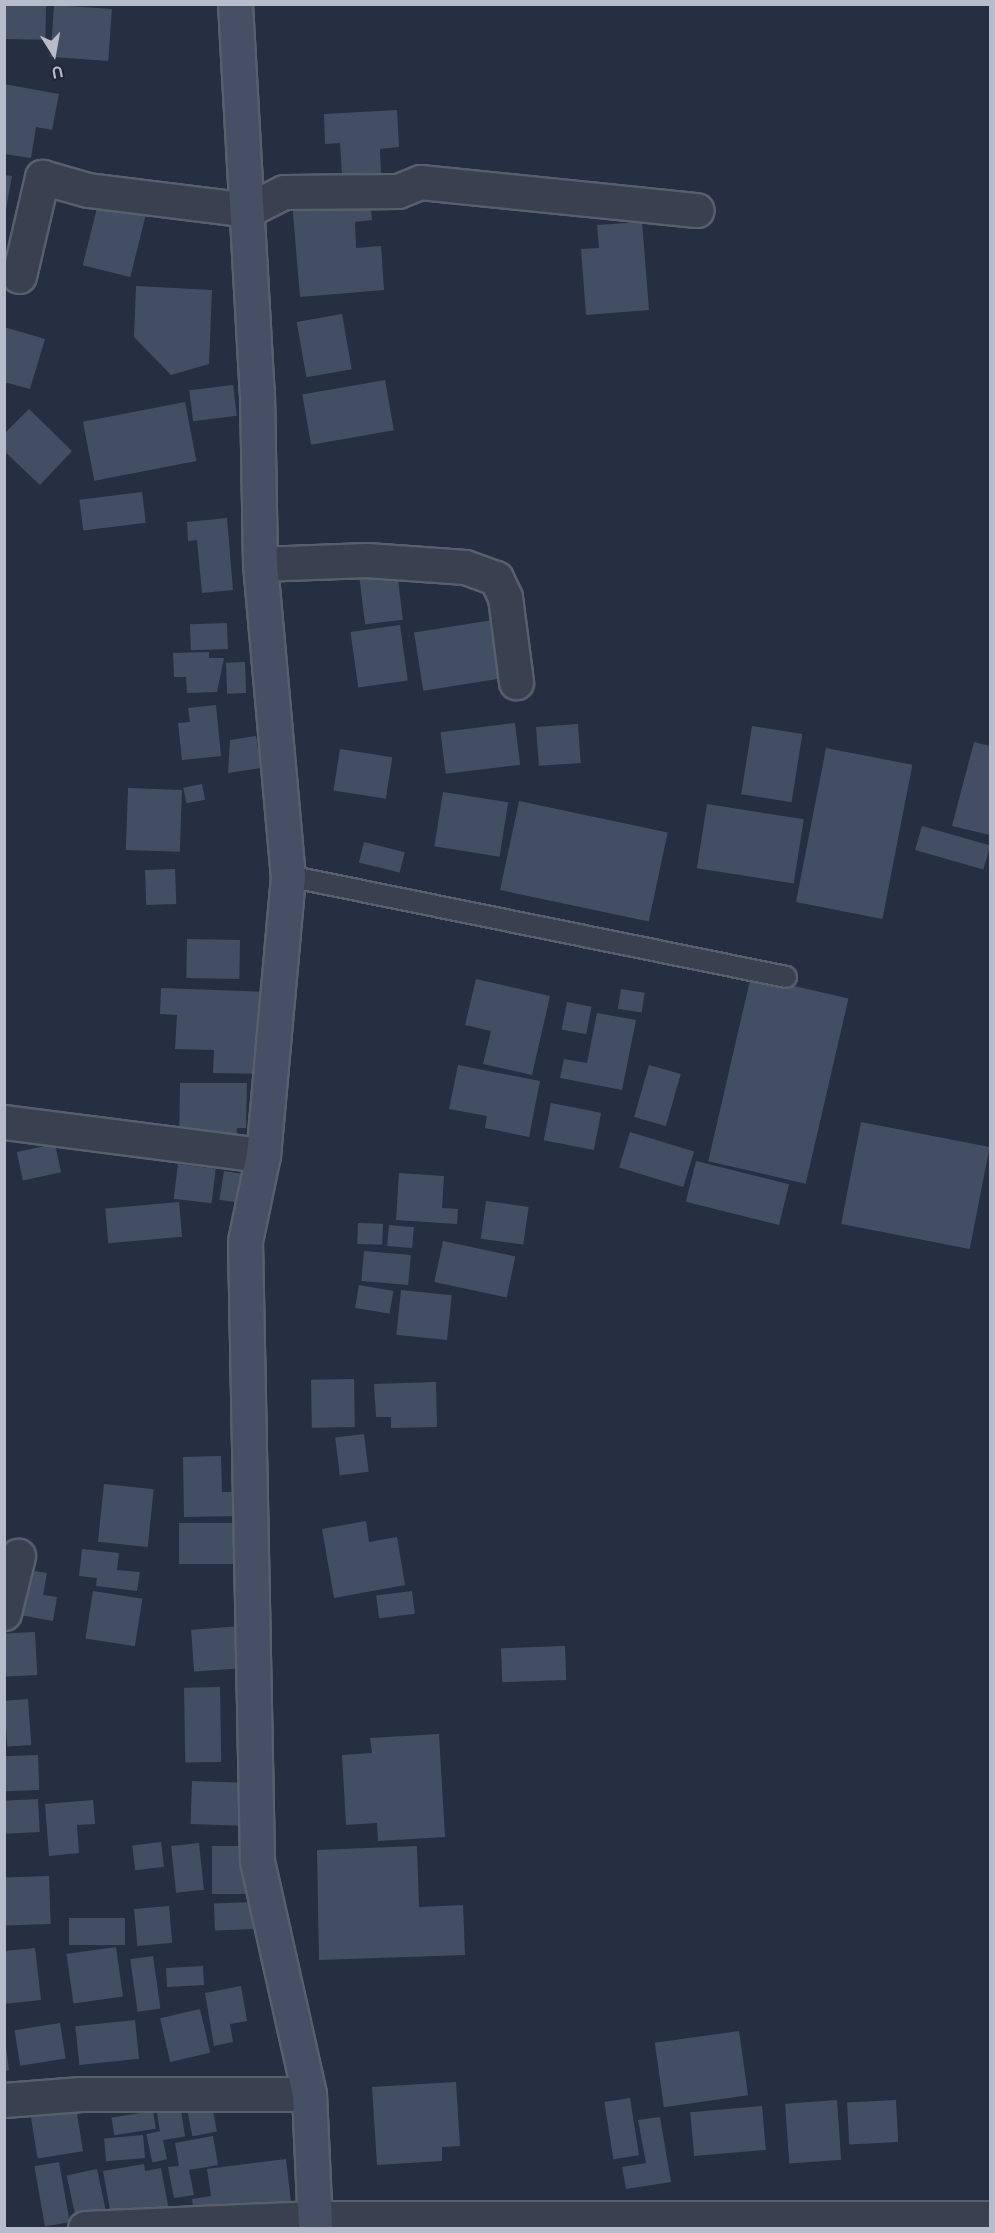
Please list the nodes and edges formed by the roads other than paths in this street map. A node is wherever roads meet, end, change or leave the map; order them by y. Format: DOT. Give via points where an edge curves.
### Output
graph roads {
  1 [pos="236,4"];
  2 [pos="248,210"];
  3 [pos="697,210"];
  4 [pos="19,276"];
  5 [pos="260,564"];
  6 [pos="516,682"];
  7 [pos="288,876"];
  8 [pos="786,977"];
  9 [pos="4,1122"];
  10 [pos="263,1155"];
  11 [pos="18,1556"];
  12 [pos="4,1613"];
  13 [pos="309,2094"];
  14 [pos="4,2100"];
  15 [pos="990,2217"];
  16 [pos="716,2222"];
  17 [pos="315,2223"];
  18 [pos="85,2229"];
  1 -- 2 [label="street"];
  2 -- 3 [label="street" via="284,192 398,191 420,182"];
  2 -- 4 [label="street" via="88,190 42,177"];
  2 -- 5 [label="street"];
  5 -- 6 [label="street" via="367,560 465,567 496,578 505,597"];
  5 -- 7 [label="street"];
  7 -- 8 [label="lane"];
  7 -- 10 [label="street"];
  9 -- 10 [label="street"];
  10 -- 13 [label="street" via="245,1241 257,1861"];
  11 -- 12 [label="street"];
  13 -- 14 [label="street" via="81,2094"];
  13 -- 17 [label="street"];
  15 -- 16 [label="street"];
  16 -- 17 [label="street"];
  17 -- 18 [label="street"];
}
